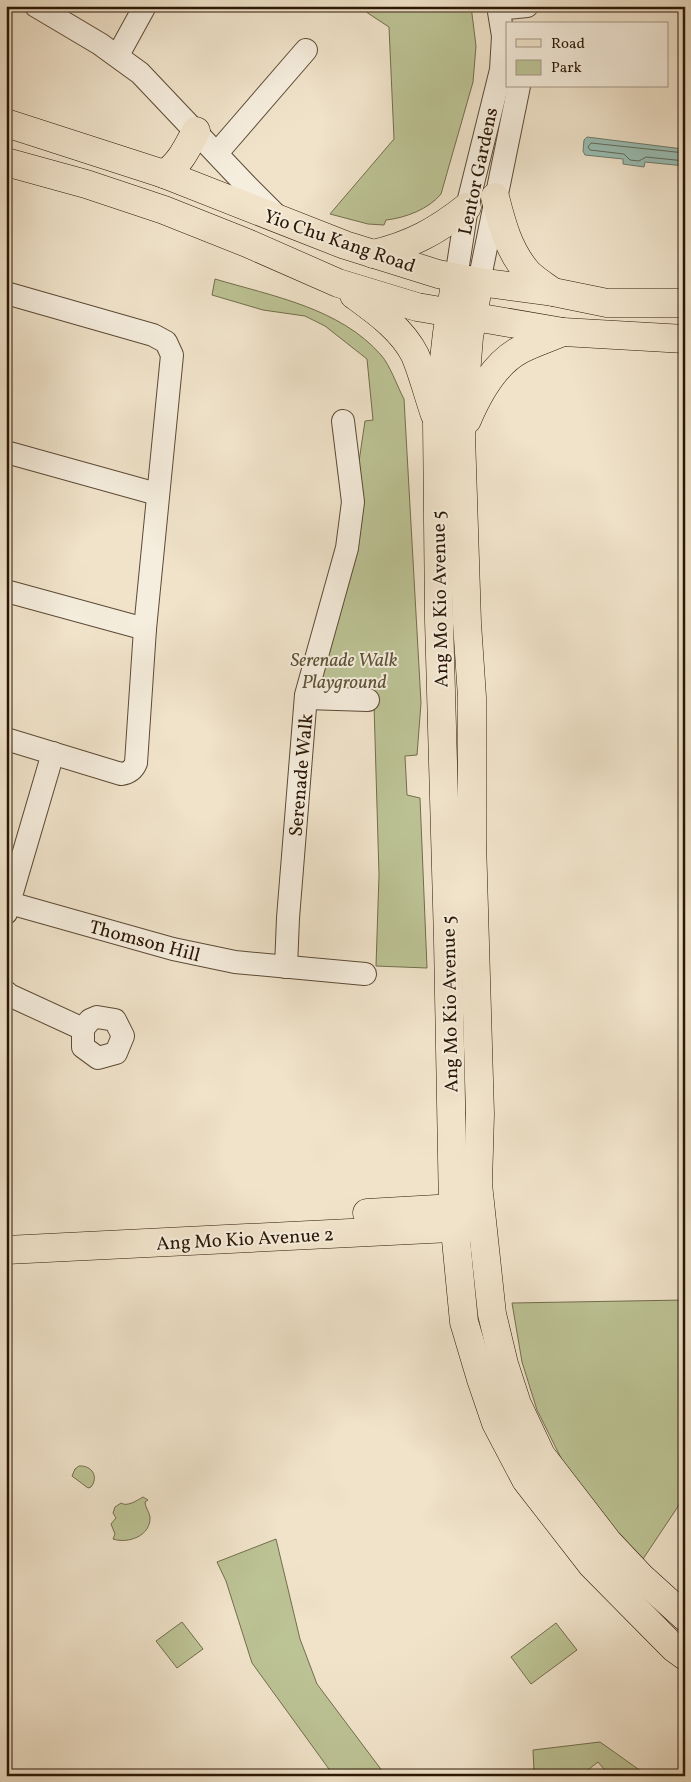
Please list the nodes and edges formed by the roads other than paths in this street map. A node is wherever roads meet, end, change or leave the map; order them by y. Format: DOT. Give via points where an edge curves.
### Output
graph roads {
  1 [pos="36,6"];
  2 [pos="145,6"];
  3 [pos="522,6"];
  4 [pos="527,6"];
  5 [pos="498,8"];
  6 [pos="524,22"];
  7 [pos="306,50"];
  8 [pos="118,56"];
  9 [pos="519,88"];
  10 [pos="6,123"];
  11 [pos="196,131"];
  12 [pos="217,153"];
  13 [pos="6,162"];
  14 [pos="164,174"];
  15 [pos="495,198"];
  16 [pos="467,207"];
  17 [pos="282,221"];
  18 [pos="373,254"];
  19 [pos="467,280"];
  20 [pos="338,283"];
  21 [pos="553,292"];
  22 [pos="6,293"];
  23 [pos="685,303"];
  24 [pos="461,315"];
  25 [pos="563,332"];
  26 [pos="685,339"];
  27 [pos="343,421"];
  28 [pos="437,421"];
  29 [pos="461,435"];
  30 [pos="6,452"];
  31 [pos="157,494"];
  32 [pos="6,591"];
  33 [pos="145,629"];
  34 [pos="306,698"];
  35 [pos="368,700"];
  36 [pos="6,739"];
  37 [pos="53,752"];
  38 [pos="7,906"];
  39 [pos="286,967"];
  40 [pos="364,974"];
  41 [pos="6,992"];
  42 [pos="83,1029"];
  43 [pos="482,1216"];
  44 [pos="453,1219"];
  45 [pos="6,1232"];
  46 [pos="186,1232"];
  47 [pos="6,1250"];
  48 [pos="685,1617"];
  49 [pos="685,1656"];
  1 -- 8 [label="street"];
  2 -- 8 [label="street"];
  3 -- 4 [label="street"];
  3 -- 5 [label="street"];
  3 -- 6 [label="street"];
  5 -- 16 [label="street, Lentor Gardens" via="503,36 501,70"];
  7 -- 12 [label="street"];
  8 -- 11 [label="street" via="140,73"];
  9 -- 15 [label="street, Lentor Gardens"];
  10 -- 14 [label="main road, Yio Chu Kang Road"];
  11 -- 12 [label="street"];
  11 -- 14 [label="main road" via="180,160"];
  12 -- 17 [label="street"];
  13 -- 20 [label="main road, Yio Chu Kang Road" via="164,210"];
  14 -- 17 [label="main road, Yio Chu Kang Road"];
  15 -- 19 [label="street, Lentor Gardens"];
  15 -- 21 [label="main road" via="505,236 515,255 528,274"];
  16 -- 18 [label="main road" via="414,242"];
  16 -- 19 [label="street, Lentor Gardens"];
  17 -- 18 [label="main road, Yio Chu Kang Road"];
  18 -- 19 [label="main road, Yio Chu Kang Road"];
  19 -- 21 [label="main road, Yio Chu Kang Road"];
  19 -- 24 [label="main road, Ang Mo Kio Avenue 5"];
  20 -- 24 [label="main road, Yio Chu Kang Road" via="417,307"];
  20 -- 28 [label="main road" via="388,320 408,345"];
  21 -- 23 [label="main road, Yio Chu Kang Road" via="607,302"];
  22 -- 31 [label="street" via="153,335 166,342 172,355"];
  24 -- 25 [label="main road, Yio Chu Kang Road"];
  24 -- 28 [label="main road, Ang Mo Kio Avenue 5"];
  24 -- 29 [label="main road, Ang Mo Kio Avenue 5"];
  25 -- 26 [label="main road, Yio Chu Kang Road"];
  25 -- 29 [label="main road" via="520,350 504,362 474,403"];
  27 -- 34 [label="street, Serenade Walk" via="353,502 347,548"];
  28 -- 44 [label="main road, Ang Mo Kio Avenue 5"];
  29 -- 43 [label="main road, Ang Mo Kio Avenue 5" via="472,697 472,850 480,1114 478,1184"];
  30 -- 31 [label="street"];
  31 -- 33 [label="street"];
  32 -- 33 [label="street"];
  33 -- 37 [label="street" via="137,759 132,770 121,774"];
  34 -- 35 [label="street"];
  34 -- 39 [label="street, Serenade Walk"];
  36 -- 37 [label="street"];
  37 -- 38 [label="street"];
  38 -- 39 [label="street, Thomson Hill" via="173,949 235,962"];
  39 -- 40 [label="street"];
  41 -- 42 [label="street"];
  43 -- 44 [label="main road, Ang Mo Kio Avenue 2"];
  43 -- 48 [label="main road, Ang Mo Kio Avenue 5" via="492,1314 504,1364 517,1404 541,1455 608,1542"];
  44 -- 46 [label="main road, Ang Mo Kio Avenue 2"];
  44 -- 49 [label="main road, Ang Mo Kio Avenue 5" via="464,1322 496,1424 526,1480 592,1565"];
  45 -- 46 [label="main road, Ang Mo Kio Avenue 2"];
  46 -- 47 [label="main road, Ang Mo Kio Avenue 2"];
}
